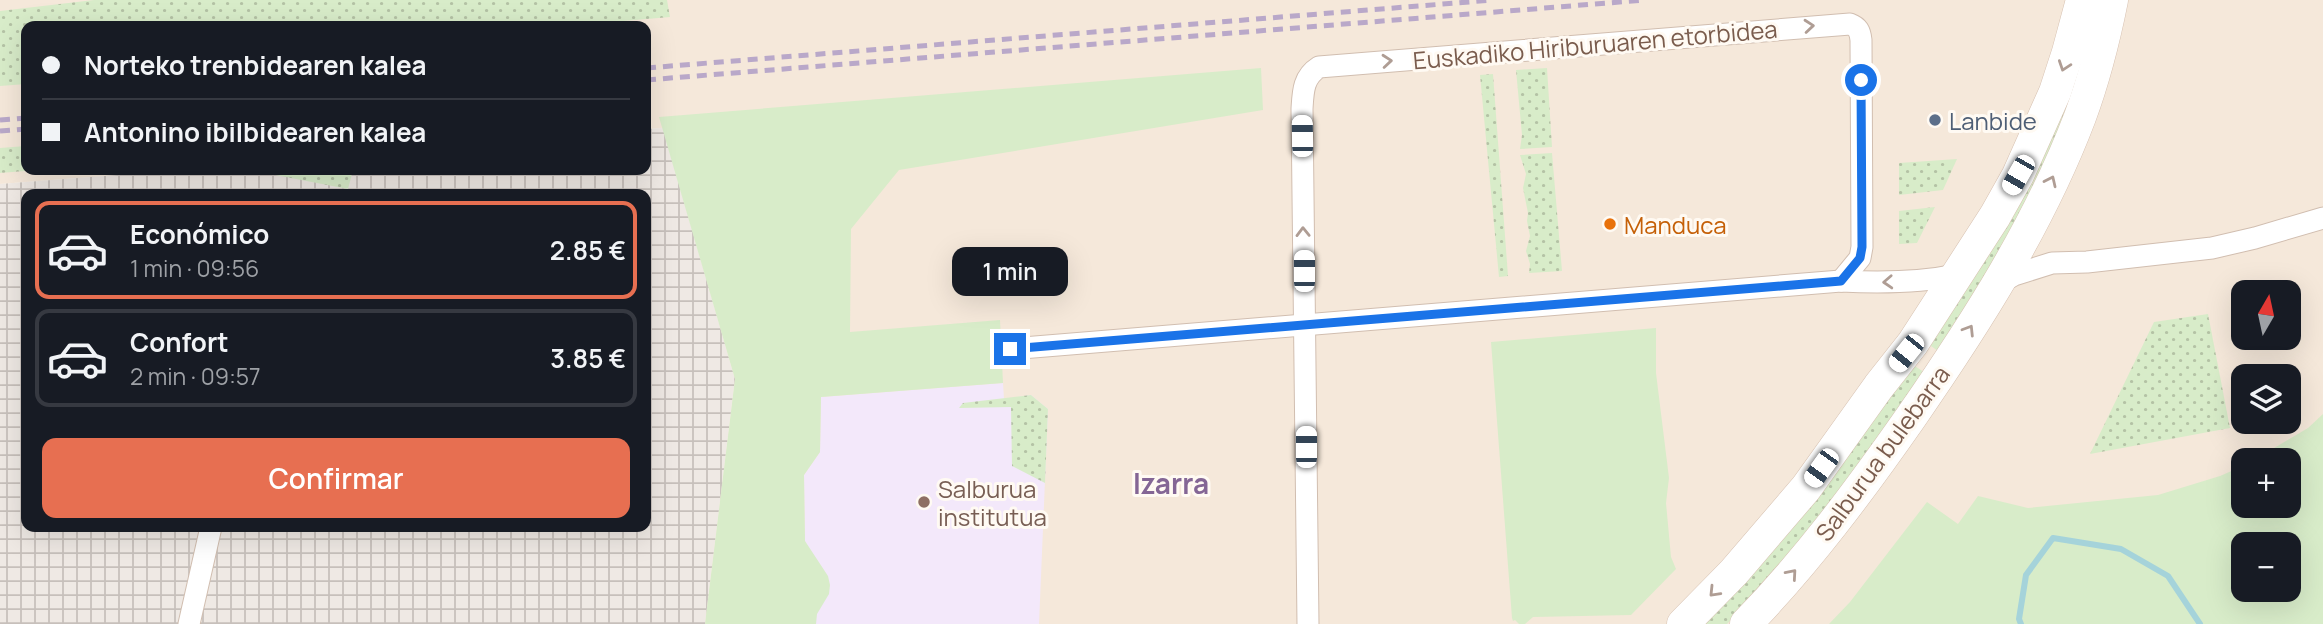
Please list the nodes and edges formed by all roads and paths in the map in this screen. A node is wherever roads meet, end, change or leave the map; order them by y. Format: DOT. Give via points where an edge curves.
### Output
graph roads {
  1 [pos="2082,0"];
  2 [pos="2112,0"];
  3 [pos="2323,218"];
  4 [pos="2031,224"];
  5 [pos="2052,263"];
  6 [pos="1956,275"];
  7 [pos="1841,281"];
  8 [pos="1997,285"];
  9 [pos="1304,324"];
  10 [pos="1010,349"];
  11 [pos="210,532"];
  12 [pos="189,624"];
  13 [pos="1308,624"];
  14 [pos="1683,624"];
  15 [pos="1746,624"];
  1 -- 6 [label="main road, Salburua bulebarra, one-way" via="2037,135 2018,175"];
  4 -- 2 [label="main road, Salburua bulebarra, one-way" via="2079,118"];
  3 -- 5 [label="street" via="2211,248"];
  4 -- 5 [label="street" via="2038,245"];
  4 -- 8 [label="main road, Salburua bulebarra"];
  5 -- 8 [label="street"];
  6 -- 7 [label="street, one-way" via="1874,283"];
  6 -- 14 [label="main road, Salburua bulebarra, one-way" via="1913,343 1806,488"];
  7 -- 9 [label="street"];
  9 -- 7 [label="street, Euskadiko Hiriburuaren etorbidea, one-way" via="1303,87 1319,67 1840,24 1856,27 1861,40 1862,247 1860,258"];
  15 -- 8 [label="main road, Salburua bulebarra, one-way" via="1845,509 1947,365"];
  9 -- 10 [label="street"];
  9 -- 13 [label="street"];
  11 -- 12 [label="street"];
}
